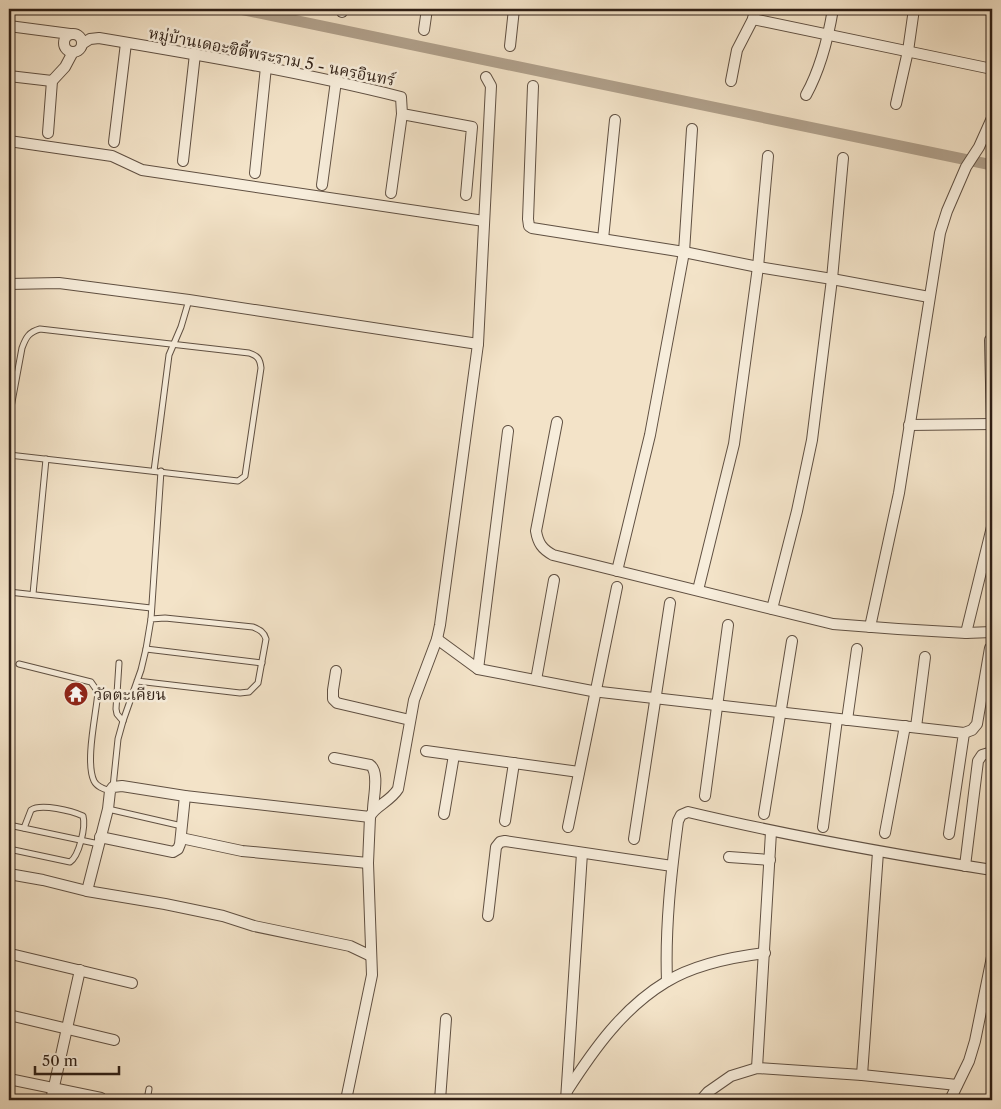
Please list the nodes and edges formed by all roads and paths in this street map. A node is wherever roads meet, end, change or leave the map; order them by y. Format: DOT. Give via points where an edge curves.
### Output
graph roads {
  1 [pos="427,9"];
  2 [pos="514,9"];
  3 [pos="833,9"];
  4 [pos="914,9"];
  5 [pos="754,14"];
  6 [pos="9,26"];
  7 [pos="424,30"];
  8 [pos="70,34"];
  9 [pos="828,36"];
  10 [pos="126,43"];
  11 [pos="82,44"];
  12 [pos="510,46"];
  13 [pos="908,51"];
  14 [pos="73,52"];
  15 [pos="195,54"];
  16 [pos="266,67"];
  17 [pos="992,69"];
  18 [pos="9,76"];
  19 [pos="486,78"];
  20 [pos="52,81"];
  21 [pos="336,81"];
  22 [pos="730,81"];
  23 [pos="533,86"];
  24 [pos="806,95"];
  25 [pos="896,104"];
  26 [pos="402,114"];
  27 [pos="992,118"];
  28 [pos="615,120"];
  29 [pos="692,128"];
  30 [pos="48,133"];
  31 [pos="9,141"];
  32 [pos="114,142"];
  33 [pos="768,156"];
  34 [pos="843,158"];
  35 [pos="183,161"];
  36 [pos="255,173"];
  37 [pos="322,185"];
  38 [pos="391,193"];
  39 [pos="466,196"];
  40 [pos="484,221"];
  41 [pos="603,239"];
  42 [pos="684,252"];
  43 [pos="758,267"];
  44 [pos="832,279"];
  45 [pos="9,284"];
  46 [pos="929,297"];
  47 [pos="189,300"];
  48 [pos="990,340"];
  49 [pos="478,344"];
  50 [pos="173,345"];
  51 [pos="11,392"];
  52 [pos="9,418"];
  53 [pos="556,422"];
  54 [pos="909,425"];
  55 [pos="992,425"];
  56 [pos="508,431"];
  57 [pos="9,455"];
  58 [pos="46,459"];
  59 [pos="154,471"];
  60 [pos="161,472"];
  61 [pos="992,527"];
  62 [pos="617,571"];
  63 [pos="554,580"];
  64 [pos="617,587"];
  65 [pos="698,590"];
  66 [pos="9,592"];
  67 [pos="33,594"];
  68 [pos="670,603"];
  69 [pos="151,608"];
  70 [pos="772,609"];
  71 [pos="150,619"];
  72 [pos="728,625"];
  73 [pos="870,628"];
  74 [pos="992,632"];
  75 [pos="966,633"];
  76 [pos="437,639"];
  77 [pos="792,640"];
  78 [pos="990,648"];
  79 [pos="146,649"];
  80 [pos="857,649"];
  81 [pos="925,657"];
  82 [pos="119,663"];
  83 [pos="262,663"];
  84 [pos="19,664"];
  85 [pos="478,669"];
  86 [pos="336,671"];
  87 [pos="536,680"];
  88 [pos="988,680"];
  89 [pos="137,681"];
  90 [pos="596,692"];
  91 [pos="656,698"];
  92 [pos="717,705"];
  93 [pos="781,712"];
  94 [pos="842,719"];
  95 [pos="123,720"];
  96 [pos="410,720"];
  97 [pos="905,726"];
  98 [pos="916,727"];
  99 [pos="964,733"];
  100 [pos="426,752"];
  101 [pos="992,752"];
  102 [pos="454,755"];
  103 [pos="334,758"];
  104 [pos="514,764"];
  105 [pos="579,772"];
  106 [pos="112,789"];
  107 [pos="186,796"];
  108 [pos="705,796"];
  109 [pos="108,809"];
  110 [pos="372,814"];
  111 [pos="444,814"];
  112 [pos="764,814"];
  113 [pos="505,821"];
  114 [pos="9,824"];
  115 [pos="182,826"];
  116 [pos="568,826"];
  117 [pos="823,827"];
  118 [pos="24,828"];
  119 [pos="772,832"];
  120 [pos="885,832"];
  121 [pos="949,834"];
  122 [pos="181,838"];
  123 [pos="634,839"];
  124 [pos="80,840"];
  125 [pos="100,840"];
  126 [pos="9,849"];
  127 [pos="878,852"];
  128 [pos="582,853"];
  129 [pos="729,857"];
  130 [pos="770,860"];
  131 [pos="368,863"];
  132 [pos="672,866"];
  133 [pos="965,866"];
  134 [pos="992,870"];
  135 [pos="9,874"];
  136 [pos="87,891"];
  137 [pos="488,916"];
  138 [pos="765,953"];
  139 [pos="15,955"];
  140 [pos="371,956"];
  141 [pos="992,957"];
  142 [pos="80,970"];
  143 [pos="667,981"];
  144 [pos="132,983"];
  145 [pos="9,1015"];
  146 [pos="446,1019"];
  147 [pos="66,1029"];
  148 [pos="114,1040"];
  149 [pos="757,1068"];
  150 [pos="862,1075"];
  151 [pos="9,1079"];
  152 [pos="957,1085"];
  153 [pos="53,1088"];
  154 [pos="149,1089"];
  155 [pos="566,1096"];
  156 [pos="101,1098"];
  157 [pos="51,1100"];
  158 [pos="147,1100"];
  159 [pos="346,1100"];
  160 [pos="440,1100"];
  161 [pos="700,1100"];
  162 [pos="950,1100"];
  1 -- 7 [label="street"];
  2 -- 12 [label="street"];
  3 -- 9 [label="street"];
  4 -- 13 [label="street"];
  5 -- 9 [label="street"];
  5 -- 22 [label="street" via="737,50"];
  6 -- 8 [label="street"];
  8 -- 11 [label="street" via="79,36"];
  8 -- 14 [label="street" via="64,40 64,46"];
  9 -- 13 [label="street"];
  9 -- 24 [label="street" via="817,76"];
  10 -- 11 [label="street, หมู่บ้านเดอะซิตี้พระราม 5 - นครอินทร์" via="90,38"];
  10 -- 15 [label="street, หมู่บ้านเดอะซิตี้พระราม 5 - นครอินทร์"];
  10 -- 32 [label="street"];
  11 -- 14 [label="street, หมู่บ้านเดอะซิตี้พระราม 5 - นครอินทร์"];
  13 -- 17 [label="street"];
  13 -- 25 [label="street"];
  14 -- 20 [label="street, หมู่บ้านเดอะซิตี้พระราม 5 - นครอินทร์"];
  15 -- 16 [label="street, หมู่บ้านเดอะซิตี้พระราม 5 - นครอินทร์"];
  15 -- 35 [label="street"];
  16 -- 21 [label="street, หมู่บ้านเดอะซิตี้พระราม 5 - นครอินทร์"];
  16 -- 36 [label="street"];
  18 -- 20 [label="street"];
  19 -- 40 [label="street" via="491,86"];
  20 -- 30 [label="street"];
  21 -- 26 [label="street, หมู่บ้านเดอะซิตี้พระราม 5 - นครอินทร์" via="400,97"];
  21 -- 37 [label="street"];
  23 -- 41 [label="street" via="529,226 535,230"];
  26 -- 38 [label="street"];
  26 -- 39 [label="street" via="472,127"];
  27 -- 46 [label="street" via="947,211"];
  28 -- 41 [label="street"];
  29 -- 42 [label="street"];
  31 -- 40 [label="street" via="112,156 142,170"];
  33 -- 43 [label="street"];
  34 -- 44 [label="street"];
  40 -- 49 [label="street"];
  41 -- 42 [label="street"];
  42 -- 43 [label="street"];
  42 -- 62 [label="street" via="650,435"];
  43 -- 44 [label="street"];
  43 -- 65 [label="street" via="734,444"];
  44 -- 46 [label="street"];
  44 -- 70 [label="street" via="812,440"];
  45 -- 47 [label="street" via="58,283"];
  46 -- 54 [label="street"];
  47 -- 49 [label="street"];
  47 -- 50 [label="lane"];
  48 -- 55 [label="street"];
  49 -- 76 [label="street"];
  50 -- 51 [label="lane" via="40,329 26,338"];
  50 -- 59 [label="lane"];
  50 -- 60 [label="lane" via="249,353 258,358 261,368 245,476 236,481"];
  51 -- 52 [label="lane"];
  53 -- 62 [label="street" via="536,530 537,540 543,550 553,555"];
  54 -- 55 [label="street"];
  54 -- 73 [label="street" via="897,502"];
  56 -- 85 [label="street"];
  57 -- 58 [label="lane"];
  58 -- 59 [label="lane"];
  58 -- 67 [label="lane"];
  59 -- 60 [label="lane"];
  60 -- 69 [label="lane"];
  61 -- 75 [label="street"];
  62 -- 65 [label="street"];
  63 -- 87 [label="street"];
  64 -- 90 [label="street"];
  65 -- 70 [label="street"];
  66 -- 67 [label="lane"];
  67 -- 69 [label="lane"];
  68 -- 91 [label="street"];
  69 -- 71 [label="lane"];
  70 -- 73 [label="street" via="833,624"];
  71 -- 79 [label="lane"];
  71 -- 83 [label="lane" via="253,627 265,636"];
  72 -- 92 [label="street"];
  73 -- 75 [label="street"];
  74 -- 75 [label="street"];
  76 -- 85 [label="street"];
  76 -- 96 [label="street" via="414,700"];
  77 -- 93 [label="street"];
  78 -- 88 [label="street"];
  79 -- 83 [label="lane"];
  79 -- 89 [label="lane"];
  80 -- 94 [label="street"];
  81 -- 98 [label="street"];
  82 -- 95 [label="lane" via="116,709"];
  83 -- 89 [label="lane" via="258,683 248,692"];
  84 -- 106 [label="lane" via="91,682 95,687 98,692 91,768 94,782 100,788"];
  85 -- 87 [label="street"];
  86 -- 96 [label="street" via="333,699 337,703"];
  87 -- 90 [label="street"];
  88 -- 99 [label="street" via="977,724"];
  89 -- 95 [label="lane"];
  90 -- 91 [label="street"];
  90 -- 105 [label="street"];
  91 -- 92 [label="street"];
  91 -- 123 [label="street"];
  92 -- 93 [label="street"];
  92 -- 108 [label="street"];
  93 -- 94 [label="street"];
  93 -- 112 [label="street"];
  94 -- 97 [label="street"];
  94 -- 117 [label="street"];
  95 -- 106 [label="lane"];
  96 -- 110 [label="street" via="398,789"];
  97 -- 98 [label="street"];
  97 -- 120 [label="street"];
  98 -- 99 [label="street"];
  99 -- 121 [label="street"];
  100 -- 102 [label="street"];
  101 -- 133 [label="street" via="982,755 978,761"];
  102 -- 104 [label="street"];
  102 -- 111 [label="street"];
  103 -- 110 [label="street" via="374,768"];
  104 -- 105 [label="street"];
  104 -- 113 [label="street"];
  105 -- 116 [label="street"];
  106 -- 107 [label="street" via="122,786"];
  106 -- 109 [label="street"];
  107 -- 110 [label="street"];
  107 -- 115 [label="street"];
  109 -- 115 [label="lane"];
  109 -- 125 [label="street"];
  110 -- 131 [label="street"];
  114 -- 118 [label="lane"];
  115 -- 122 [label="street"];
  118 -- 124 [label="lane"];
  118 -- 124 [label="lane" via="34,808 75,813 83,816 85,822"];
  119 -- 127 [label="street"];
  119 -- 130 [label="street"];
  119 -- 132 [label="street" via="688,812 678,821"];
  122 -- 125 [label="street" via="178,849 173,852"];
  122 -- 131 [label="street" via="242,851"];
  124 -- 125 [label="lane"];
  124 -- 126 [label="lane" via="77,855 70,862"];
  125 -- 136 [label="street"];
  127 -- 133 [label="street"];
  127 -- 150 [label="street"];
  128 -- 132 [label="street"];
  128 -- 137 [label="street" via="500,842 496,847"];
  128 -- 155 [label="street"];
  129 -- 130 [label="street"];
  130 -- 138 [label="street"];
  131 -- 140 [label="street"];
  132 -- 143 [label="street"];
  133 -- 134 [label="street"];
  135 -- 136 [label="street"];
  136 -- 140 [label="street" via="223,916 254,926 350,946"];
  138 -- 143 [label="street" via="733,957"];
  138 -- 149 [label="street"];
  139 -- 142 [label="street"];
  140 -- 159 [label="street" via="372,975"];
  141 -- 152 [label="street" via="975,1041"];
  142 -- 144 [label="street"];
  142 -- 147 [label="street"];
  143 -- 155 [label="street" via="640,1001 608,1032"];
  145 -- 147 [label="street"];
  146 -- 160 [label="street"];
  147 -- 148 [label="street"];
  147 -- 153 [label="street"];
  149 -- 150 [label="street"];
  149 -- 161 [label="street" via="731,1076"];
  150 -- 152 [label="street"];
  151 -- 153 [label="street"];
  152 -- 162 [label="street"];
  153 -- 156 [label="street"];
  153 -- 157 [label="street"];
  154 -- 158 [label="lane"];
}
